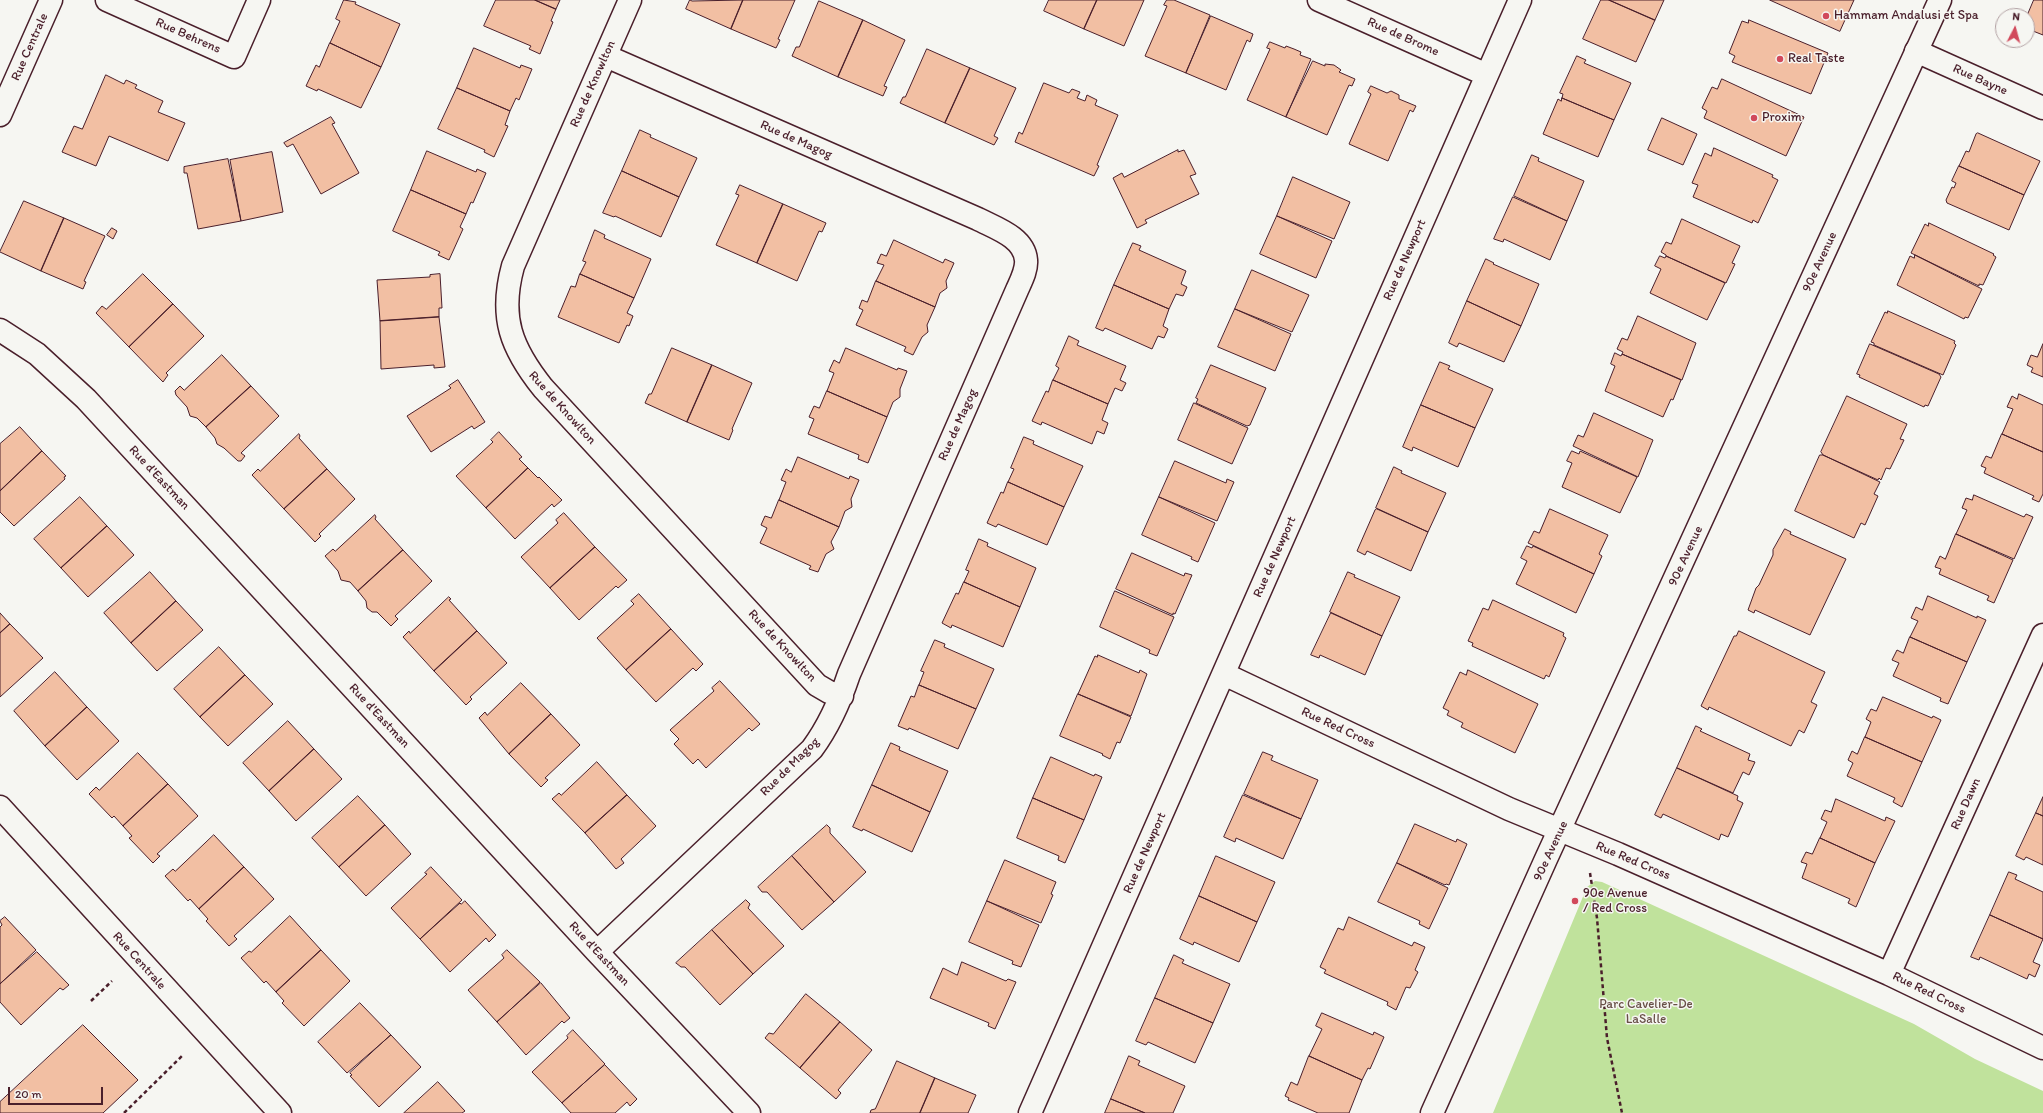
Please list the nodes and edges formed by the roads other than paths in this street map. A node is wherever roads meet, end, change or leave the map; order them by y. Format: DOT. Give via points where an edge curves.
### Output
graph roads {
  1 [pos="51,0"];
  2 [pos="107,0"];
  3 [pos="259,0"];
  4 [pos="630,0"];
  5 [pos="1319,0"];
  6 [pos="1520,0"];
  7 [pos="1940,0"];
  8 [pos="1916,51"];
  9 [pos="606,56"];
  10 [pos="1486,75"];
  11 [pos="2043,108"];
  12 [pos="0,116"];
  13 [pos="0,330"];
  14 [pos="2043,635"];
  15 [pos="1224,674"];
  16 [pos="842,696"];
  17 [pos="0,807"];
  18 [pos="1560,830"];
  19 [pos="597,952"];
  20 [pos="1889,974"];
  21 [pos="2043,1048"];
  22 [pos="280,1113"];
  23 [pos="749,1113"];
  24 [pos="1030,1113"];
  25 [pos="1432,1113"];
  1 -- 12 [label="street, Rue Centrale"];
  2 -- 3 [label="street, Rue Behrens" via="234,56"];
  4 -- 9 [label="street, Rue de Knowlton"];
  5 -- 10 [label="street, Rue de Brome"];
  6 -- 10 [label="street, Rue de Newport"];
  7 -- 8 [label="street, 90e Avenue"];
  8 -- 11 [label="street, Rue Bayne"];
  8 -- 18 [label="street, 90e Avenue"];
  9 -- 16 [label="street, Rue de Knowlton" via="513,266 506,306 514,346 526,367 543,388 817,685"];
  9 -- 16 [label="street, Rue de Magog" via="978,219 1014,239 1023,248 1026,261 1017,290 849,674"];
  10 -- 15 [label="street, Rue de Newport"];
  13 -- 19 [label="street, Rue d'Eastman" via="37,354 86,399"];
  14 -- 20 [label="street, Rue Dawn"];
  15 -- 18 [label="street, Rue Red Cross" via="1510,809"];
  15 -- 24 [label="street, Rue de Newport"];
  16 -- 19 [label="street, Rue de Magog" via="823,734 812,749"];
  17 -- 22 [label="street, Rue Centrale"];
  18 -- 20 [label="street, Rue Red Cross"];
  18 -- 25 [label="street, 90e Avenue"];
  19 -- 23 [label="street, Rue d'Eastman"];
  20 -- 21 [label="street, Rue Red Cross"];
}
